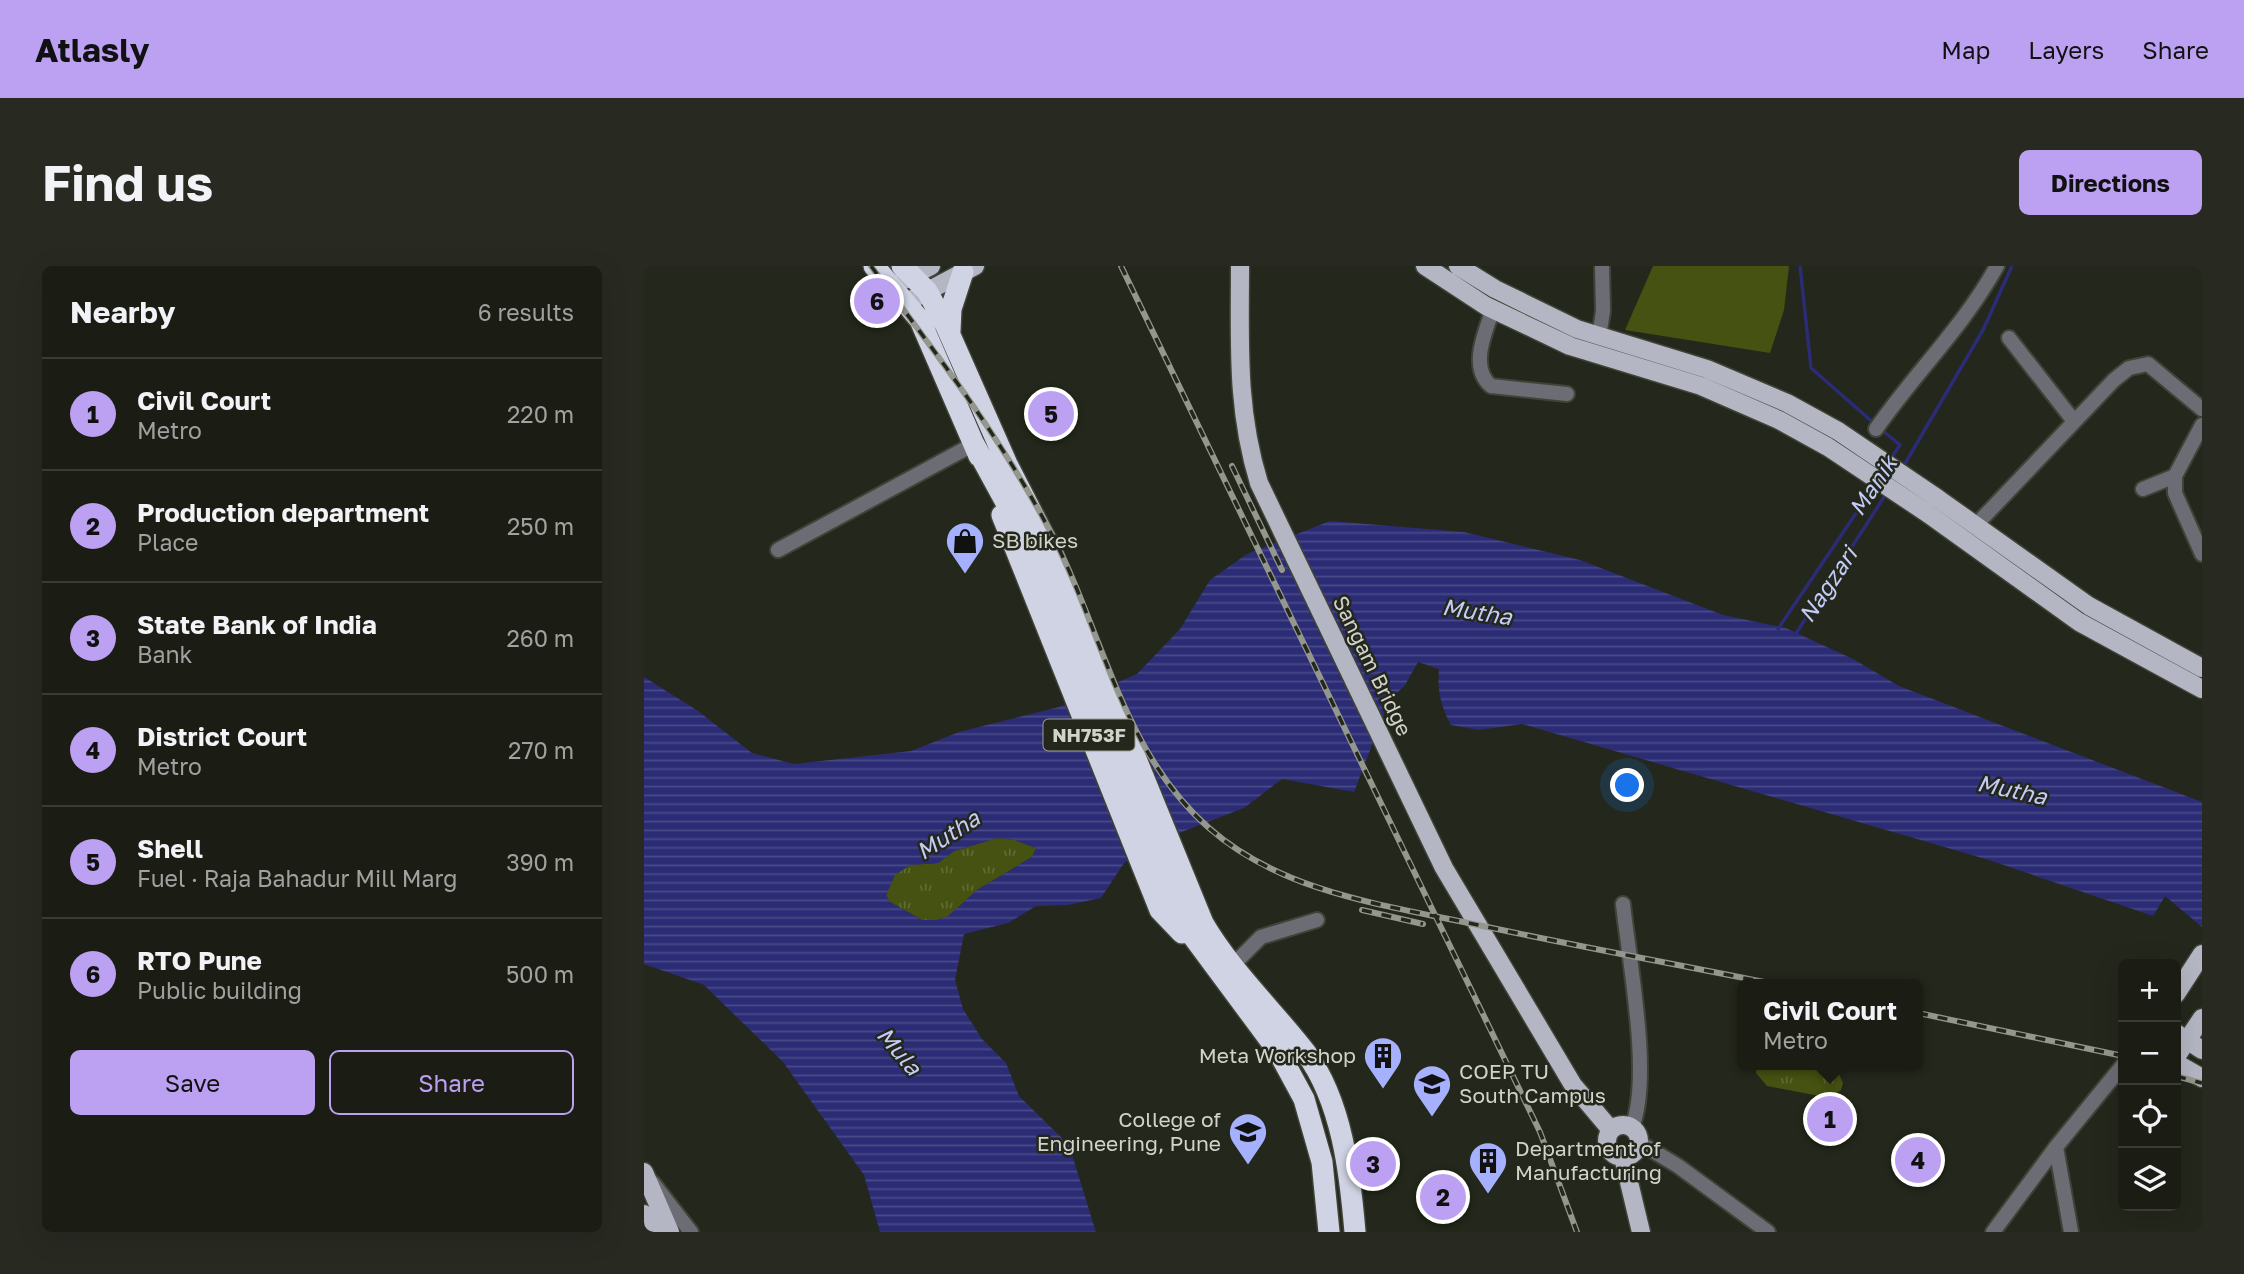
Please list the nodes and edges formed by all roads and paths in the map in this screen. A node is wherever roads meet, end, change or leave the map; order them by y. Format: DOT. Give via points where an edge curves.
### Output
graph roads {
  1 [pos="874,266"];
  2 [pos="1240,266"];
  3 [pos="1425,266"];
  4 [pos="1601,266"];
  5 [pos="1997,266"];
  6 [pos="969,269"];
  7 [pos="1469,269"];
  8 [pos="918,275"];
  9 [pos="900,294"];
  10 [pos="1493,309"];
  11 [pos="950,333"];
  12 [pos="1599,337"];
  13 [pos="2009,338"];
  14 [pos="1750,387"];
  15 [pos="1566,394"];
  16 [pos="1744,405"];
  17 [pos="2202,409"];
  18 [pos="2073,420"];
  19 [pos="1879,424"];
  20 [pos="2202,425"];
  21 [pos="974,444"];
  22 [pos="2175,476"];
  23 [pos="2143,489"];
  24 [pos="1957,513"];
  25 [pos="1023,516"];
  26 [pos="2202,516"];
  27 [pos="2188,521"];
  28 [pos="1976,525"];
  29 [pos="1945,527"];
  30 [pos="778,550"];
  31 [pos="1034,554"];
  32 [pos="2202,554"];
  33 [pos="2202,668"];
  34 [pos="2202,689"];
  35 [pos="1175,903"];
  36 [pos="1622,904"];
  37 [pos="1317,920"];
  38 [pos="2202,954"];
  39 [pos="1232,966"];
  40 [pos="2181,986"];
  41 [pos="2201,1020"];
  42 [pos="2188,1041"];
  43 [pos="2181,1066"];
  44 [pos="2118,1071"];
  45 [pos="2202,1077"];
  46 [pos="1611,1130"];
  47 [pos="1636,1135"];
  48 [pos="2056,1147"];
  49 [pos="1623,1157"];
  50 [pos="644,1172"];
  51 [pos="644,1214"];
  52 [pos="651,1232"];
  53 [pos="670,1232"];
  54 [pos="691,1232"];
  55 [pos="1329,1232"];
  56 [pos="1355,1232"];
  57 [pos="1641,1232"];
  58 [pos="1768,1232"];
  59 [pos="1993,1232"];
  60 [pos="2071,1232"];
  1 -- 9 [label="highway, NH753F"];
  2 -- 46 [label="main road, Sangam Bridge" via="1240,386 1246,441 1259,483 1444,868 1573,1085"];
  3 -- 10 [label="main road"];
  4 -- 12 [label="street"];
  5 -- 19 [label="street" via="1982,292"];
  6 -- 8 [label="main road"];
  6 -- 11 [label="highway" via="951,309"];
  7 -- 12 [label="main road" via="1544,313"];
  8 -- 9 [label="main road"];
  8 -- 11 [label="highway, NH753F"];
  9 -- 21 [label="highway, NH753F" via="920,320"];
  10 -- 15 [label="street" via="1481,352 1479,372 1484,380 1491,386"];
  10 -- 16 [label="main road" via="1570,346 1701,386"];
  11 -- 25 [label="highway, NH753F" via="1007,464"];
  12 -- 14 [label="main road" via="1707,369"];
  13 -- 18 [label="street"];
  14 -- 16 [label="main road"];
  14 -- 24 [label="main road, bridge" via="1838,431"];
  16 -- 29 [label="main road, bridge" via="1828,447"];
  17 -- 18 [label="street" via="2148,364 2138,364 2114,380"];
  18 -- 28 [label="street"];
  20 -- 22 [label="street"];
  21 -- 25 [label="highway, NH753F"];
  21 -- 30 [label="street"];
  21 -- 31 [label="highway, NH753F"];
  22 -- 23 [label="street"];
  22 -- 27 [label="street" via="2175,493"];
  24 -- 28 [label="main road"];
  24 -- 29 [label="main road"];
  25 -- 31 [label="highway, NH753F"];
  26 -- 27 [label="street"];
  27 -- 32 [label="street"];
  28 -- 33 [label="main road" via="2089,606"];
  29 -- 34 [label="main road" via="2079,622"];
  31 -- 35 [label="highway, NH753F"];
  31 -- 35 [label="highway, NH753F"];
  35 -- 39 [label="highway, NH753F"];
  35 -- 55 [label="highway, NH753F" via="1195,943 1278,1051 1304,1099 1322,1162"];
  36 -- 47 [label="street" via="1639,1052 1641,1098"];
  37 -- 39 [label="street" via="1261,937"];
  38 -- 40 [label="main road"];
  39 -- 56 [label="highway, NH753F" via="1307,1055 1326,1090 1338,1125"];
  41 -- 42 [label="main road"];
  43 -- 45 [label="main road"];
  44 -- 48 [label="street"];
  46 -- 47 [label="main road" via="1619,1125"];
  46 -- 49 [label="main road" via="1608,1147"];
  47 -- 49 [label="main road" via="1636,1152"];
  47 -- 58 [label="street"];
  48 -- 59 [label="street"];
  48 -- 60 [label="street"];
  49 -- 57 [label="main road"];
  50 -- 53 [label="main road"];
  50 -- 54 [label="street"];
  51 -- 52 [label="main road"];
}
